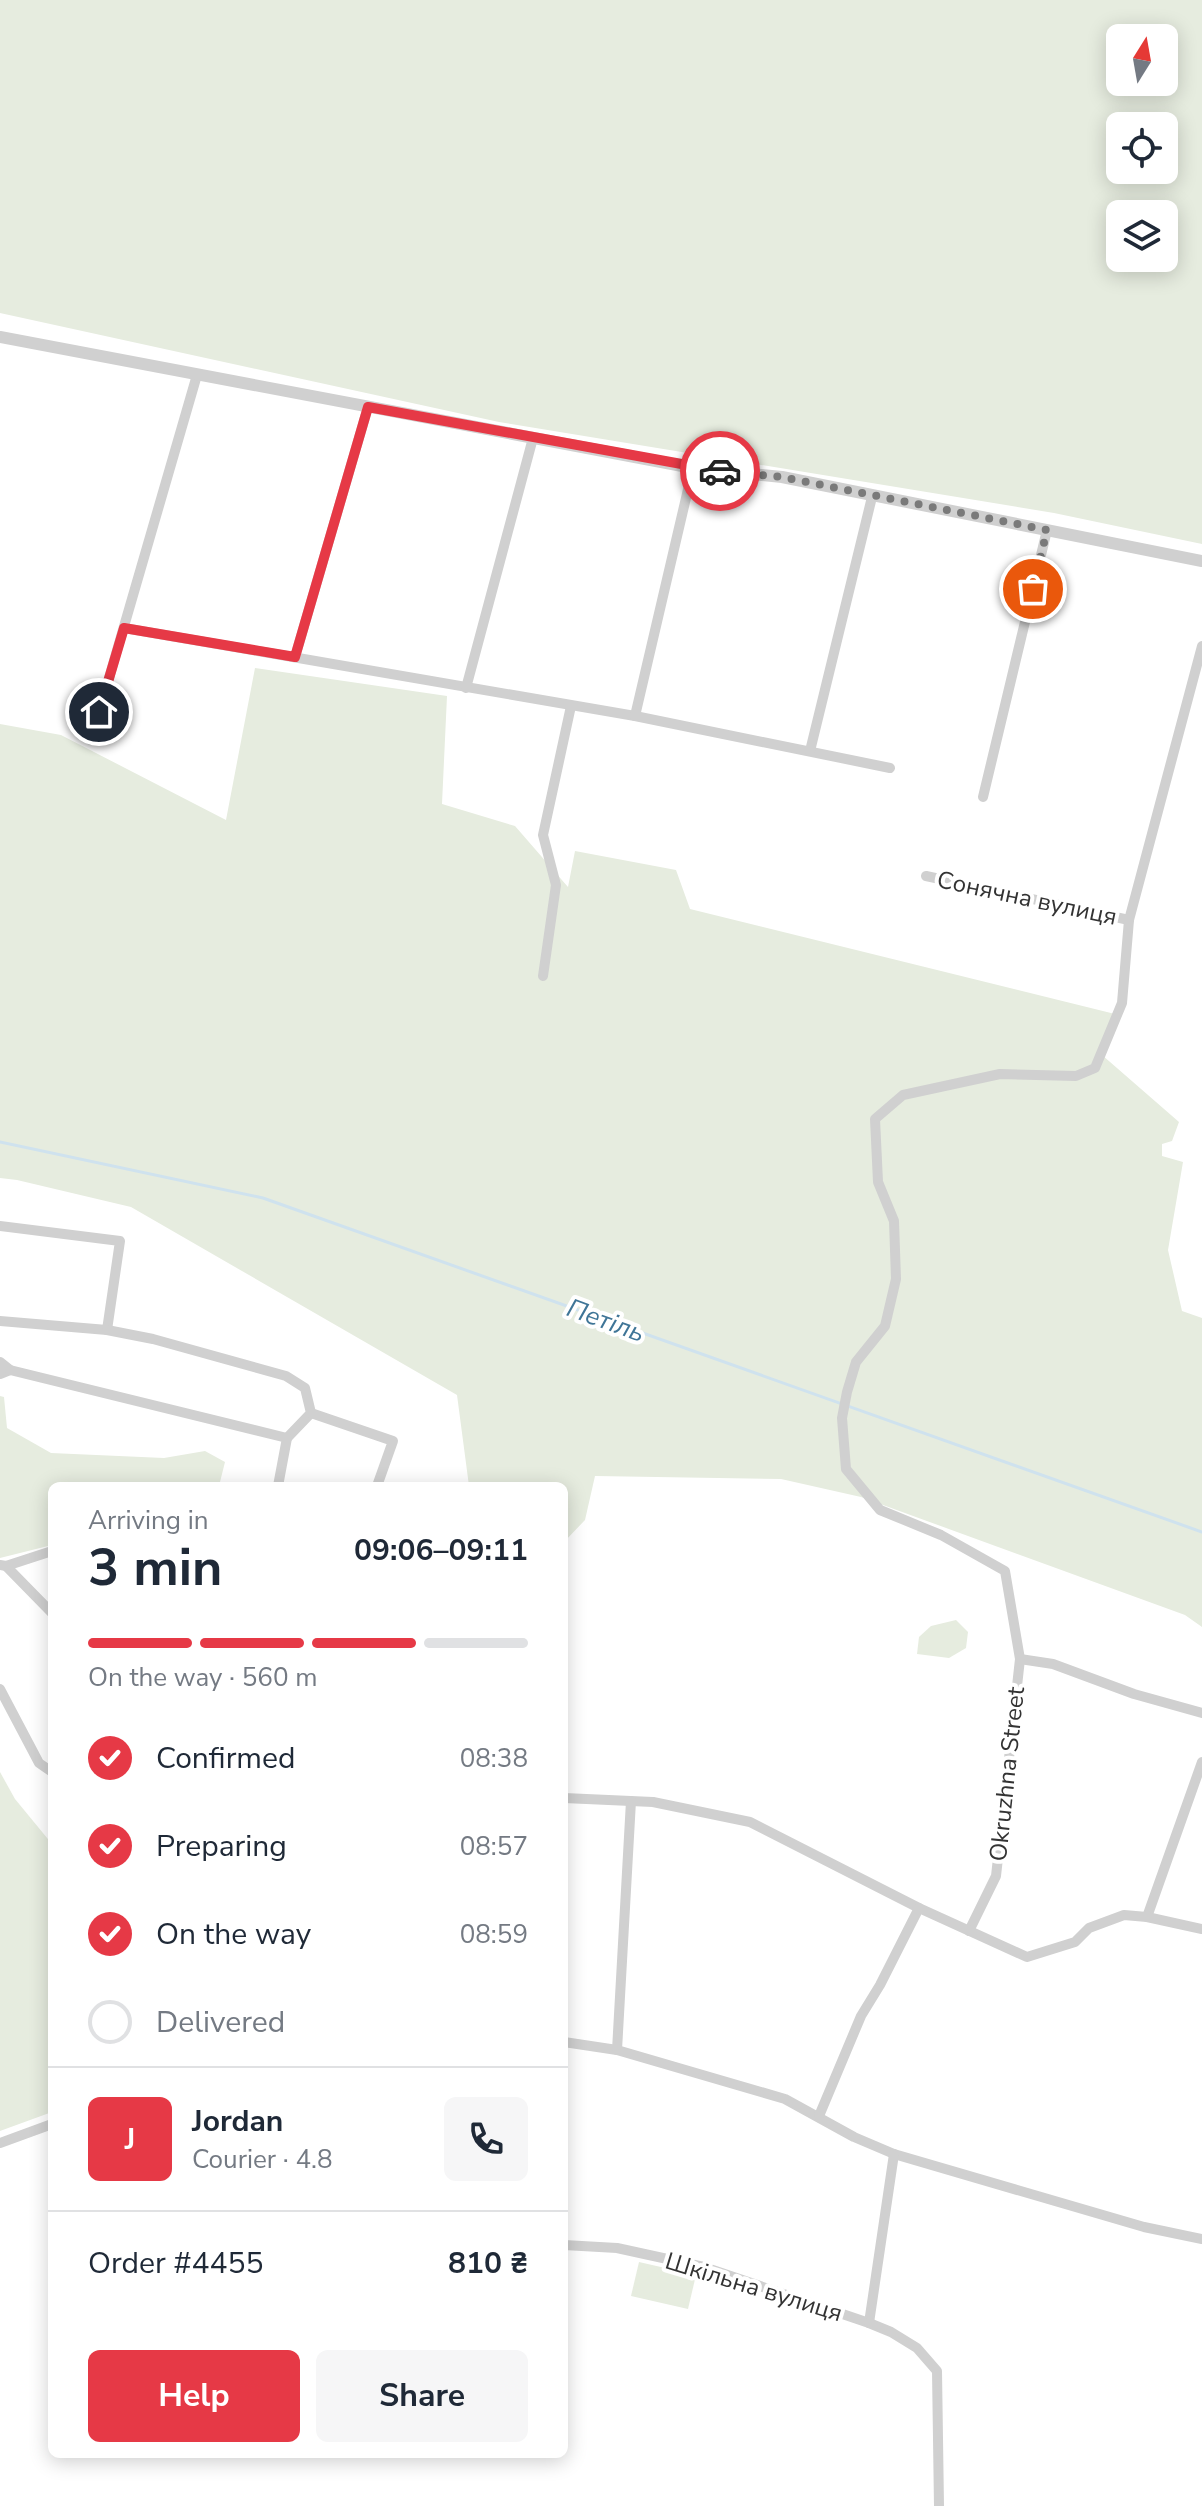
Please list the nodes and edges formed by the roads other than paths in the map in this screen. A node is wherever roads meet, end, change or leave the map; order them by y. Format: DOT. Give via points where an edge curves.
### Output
graph roads {
  1 [pos="0,337"];
  2 [pos="197,375"];
  3 [pos="368,407"];
  4 [pos="533,438"];
  5 [pos="693,468"];
  6 [pos="872,497"];
  7 [pos="1047,530"];
  8 [pos="1202,561"];
  9 [pos="124,628"];
  10 [pos="1202,646"];
  11 [pos="295,657"];
  12 [pos="466,688"];
  13 [pos="571,706"];
  14 [pos="635,716"];
  15 [pos="91,740"];
  16 [pos="810,751"];
  17 [pos="890,768"];
  18 [pos="983,797"];
  19 [pos="926,876"];
  20 [pos="1129,920"];
  21 [pos="543,976"];
  22 [pos="0,1226"];
  23 [pos="0,1321"];
  24 [pos="107,1330"];
  25 [pos="0,1362"];
  26 [pos="5,1372"];
  27 [pos="311,1413"];
  28 [pos="287,1438"];
  29 [pos="279,1482"];
  30 [pos="378,1482"];
  31 [pos="48,1552"];
  32 [pos="3,1565"];
  33 [pos="48,1609"];
  34 [pos="1020,1659"];
  35 [pos="0,1689"];
  36 [pos="1202,1713"];
  37 [pos="1202,1762"];
  38 [pos="48,1769"];
  39 [pos="568,1798"];
  40 [pos="631,1801"];
  41 [pos="919,1908"];
  42 [pos="1147,1917"];
  43 [pos="1202,1929"];
  44 [pos="969,1931"];
  45 [pos="568,2043"];
  46 [pos="617,2050"];
  47 [pos="819,2116"];
  48 [pos="48,2125"];
  49 [pos="0,2143"];
  50 [pos="894,2154"];
  51 [pos="1202,2239"];
  52 [pos="568,2245"];
  53 [pos="869,2323"];
  54 [pos="939,2506"];
  1 -- 2 [label="street"];
  2 -- 3 [label="street"];
  2 -- 9 [label="street"];
  3 -- 4 [label="street"];
  3 -- 11 [label="street"];
  4 -- 5 [label="street"];
  4 -- 12 [label="street"];
  5 -- 6 [label="street" via="782,477"];
  5 -- 14 [label="street"];
  6 -- 7 [label="street"];
  6 -- 16 [label="street"];
  7 -- 8 [label="street"];
  7 -- 18 [label="street"];
  9 -- 11 [label="street"];
  9 -- 15 [label="street"];
  10 -- 20 [label="street"];
  11 -- 12 [label="street"];
  12 -- 13 [label="street"];
  13 -- 14 [label="street"];
  13 -- 21 [label="street" via="543,835 556,885"];
  14 -- 16 [label="street"];
  16 -- 17 [label="street"];
  19 -- 20 [label="street, Сонячна вулиця"];
  20 -- 34 [label="street, Okruzhna Street" via="1122,1003 1095,1068 1076,1076 1000,1074 903,1095 875,1119 878,1182 894,1221 896,1279 885,1326 856,1362 847,1392 842,1418 846,1469 880,1510 941,1535 1005,1571"];
  22 -- 24 [label="street" via="120,1241"];
  23 -- 24 [label="street"];
  24 -- 27 [label="street" via="286,1376 305,1388"];
  25 -- 26 [label="street"];
  26 -- 28 [label="street"];
  27 -- 28 [label="street"];
  27 -- 30 [label="street" via="393,1441"];
  28 -- 29 [label="street"];
  31 -- 32 [label="street"];
  32 -- 33 [label="street"];
  34 -- 36 [label="street, Okruzhna Street" via="1053,1664"];
  34 -- 44 [label="street, Okruzhna Street" via="996,1876"];
  35 -- 38 [label="street" via="39,1763"];
  37 -- 42 [label="street"];
  39 -- 40 [label="street"];
  40 -- 41 [label="street" via="750,1822"];
  40 -- 46 [label="street"];
  41 -- 44 [label="street"];
  41 -- 47 [label="street" via="861,2016"];
  42 -- 43 [label="street"];
  42 -- 44 [label="street" via="1105,1920 1075,1942 1027,1957"];
  45 -- 46 [label="street"];
  46 -- 47 [label="street" via="785,2099"];
  47 -- 50 [label="street"];
  48 -- 49 [label="street"];
  50 -- 51 [label="street"];
  50 -- 53 [label="street, Шкільна вулиця"];
  52 -- 53 [label="street, Шкільна вулиця" via="617,2248 704,2267"];
  53 -- 54 [label="street" via="917,2348 937,2371"];
}
